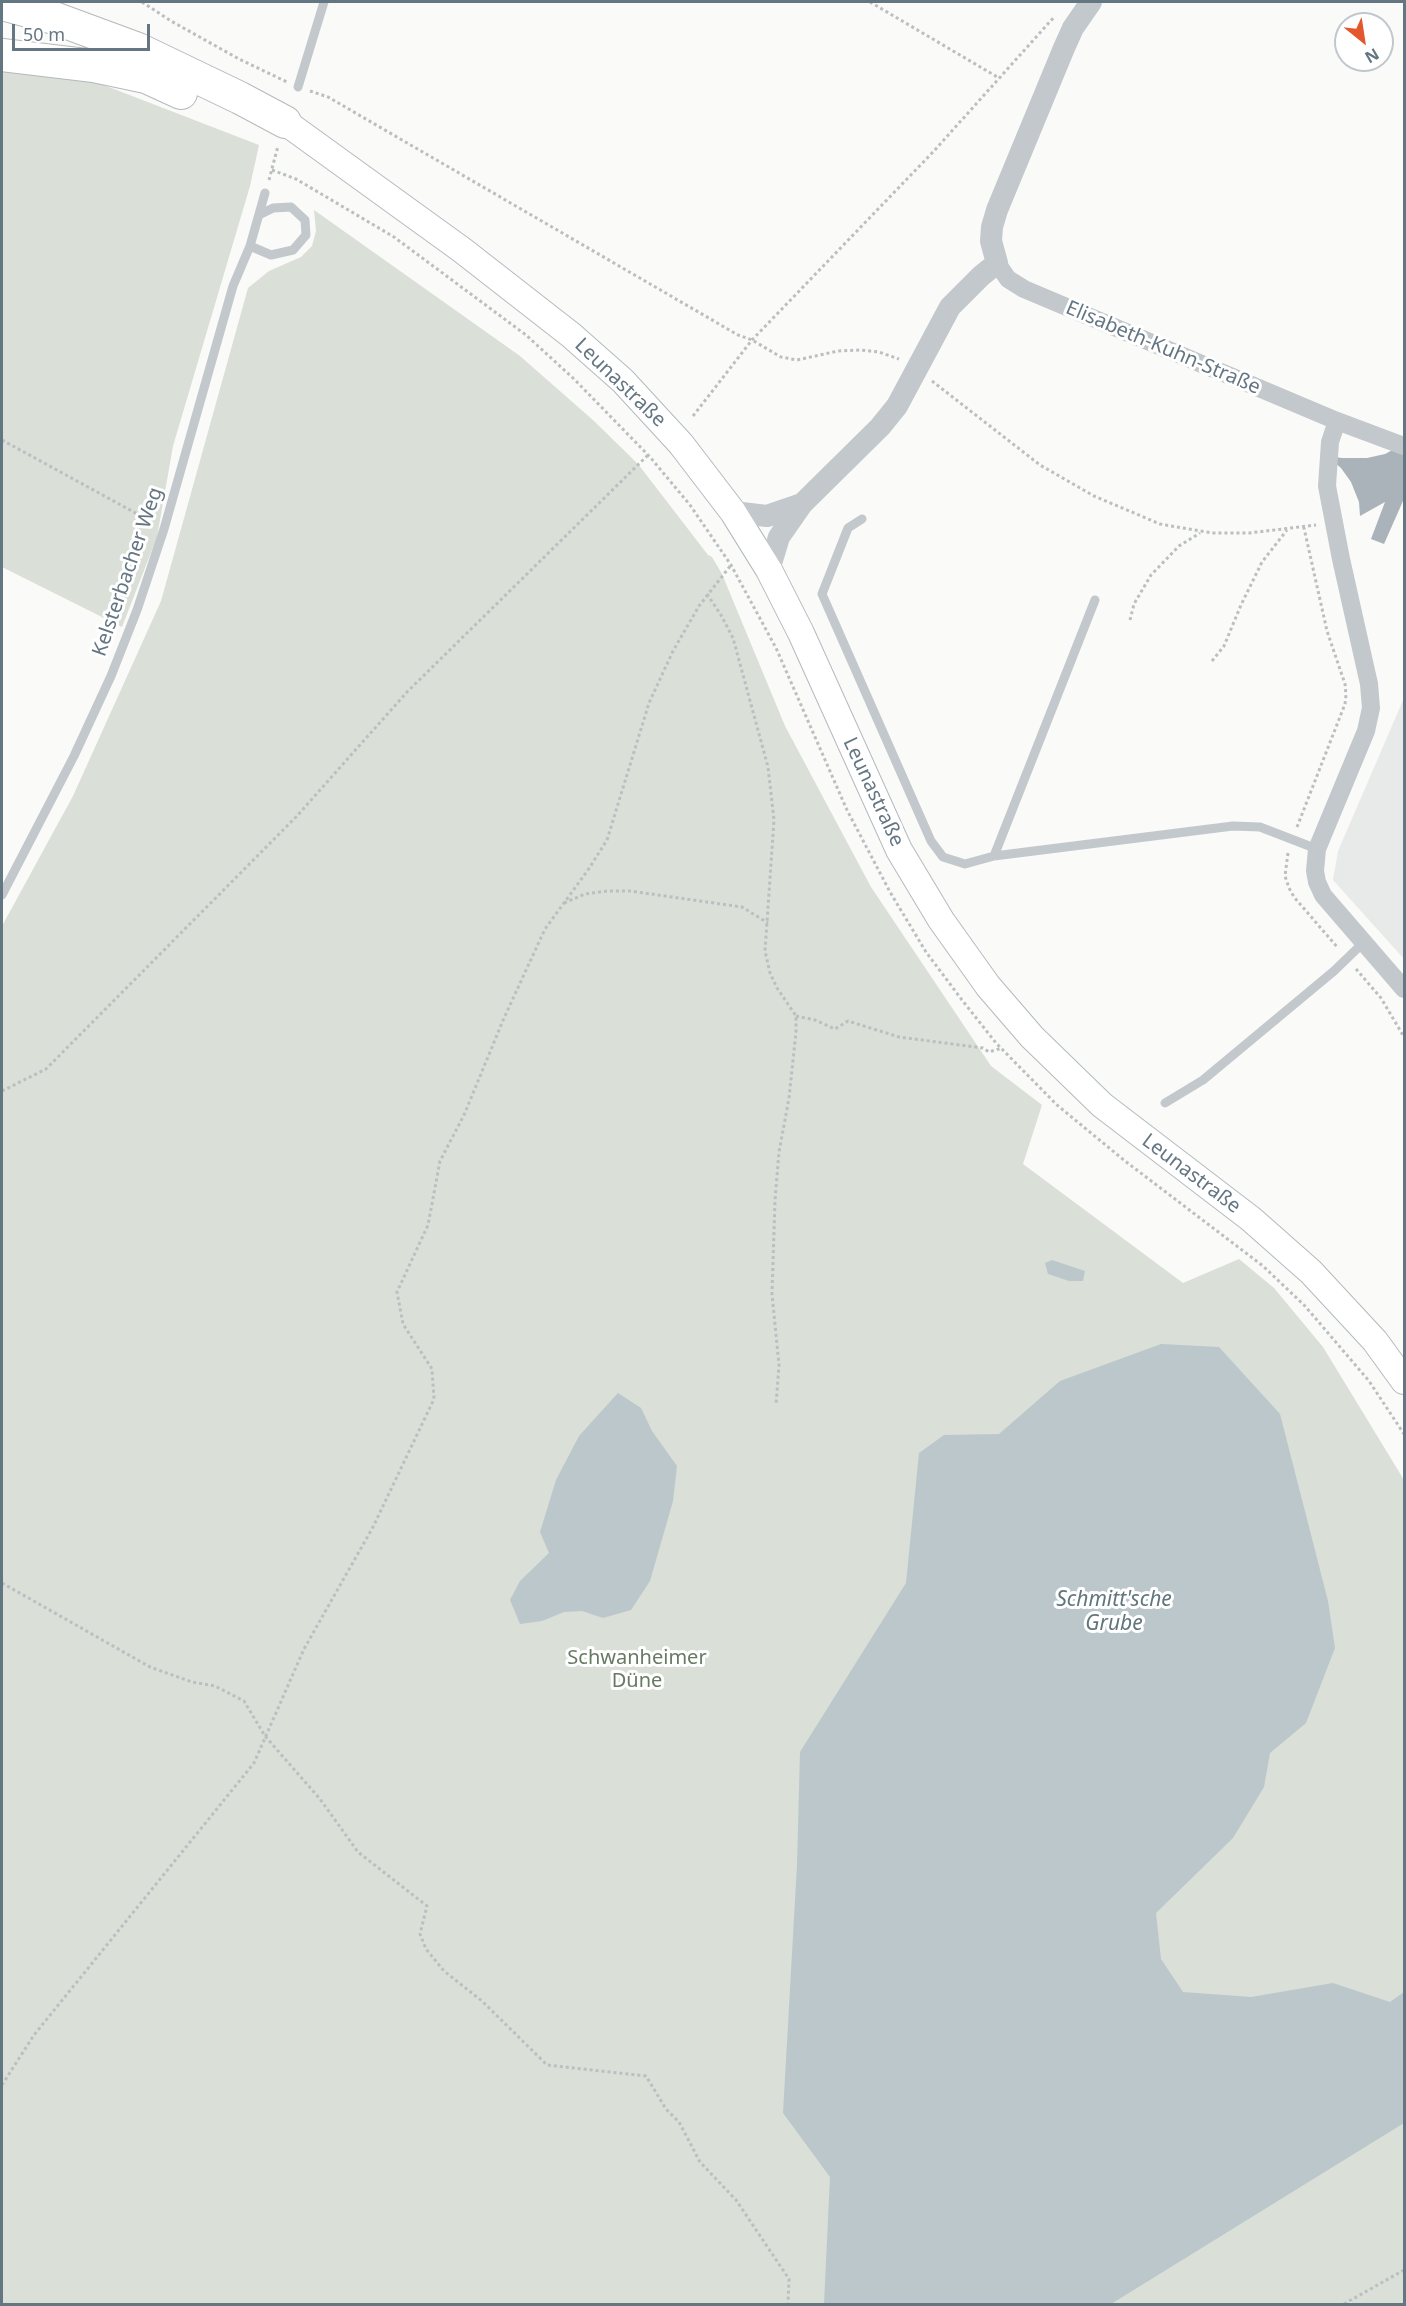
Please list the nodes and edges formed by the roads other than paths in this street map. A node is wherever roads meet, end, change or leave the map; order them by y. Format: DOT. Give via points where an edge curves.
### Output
graph roads {
  1 [pos="324,2"];
  2 [pos="1091,2"];
  3 [pos="2,4"];
  4 [pos="2,55"];
  5 [pos="298,87"];
  6 [pos="278,145"];
  7 [pos="265,193"];
  8 [pos="259,215"];
  9 [pos="250,246"];
  10 [pos="997,263"];
  11 [pos="1337,422"];
  12 [pos="1404,446"];
  13 [pos="802,504"];
  14 [pos="733,512"];
  15 [pos="862,519"];
  16 [pos="769,570"];
  17 [pos="1095,600"];
  18 [pos="1317,849"];
  19 [pos="994,856"];
  20 [pos="2,895"];
  21 [pos="1365,941"];
  22 [pos="1404,989"];
  23 [pos="1165,1103"];
  24 [pos="1404,1381"];
  1 -- 5 [label="lane"];
  2 -- 10 [label="street" via="1073,28 997,210 991,241"];
  3 -- 6 [label="highway" via="54,18 138,49 240,98"];
  4 -- 6 [label="highway" via="94,66 146,77 248,123"];
  6 -- 14 [label="main road, Leunastraße" via="373,186 540,310 623,381 681,444"];
  7 -- 8 [label="lane, Kelsterbacher Weg"];
  8 -- 9 [label="lane, Kelsterbacher Weg"];
  8 -- 9 [label="lane" via="273,208 291,207 305,220 306,235 293,250 271,255"];
  9 -- 20 [label="lane, Kelsterbacher Weg" via="233,286 137,610 74,756"];
  10 -- 11 [label="street, Elisabeth-Kuhn-Straße" via="1008,279 1024,289"];
  10 -- 13 [label="street" via="950,307 897,406"];
  11 -- 12 [label="street, Elisabeth-Kuhn-Straße"];
  11 -- 18 [label="street" via="1330,442 1327,486 1371,708 1366,730"];
  13 -- 14 [label="street" via="767,516"];
  13 -- 16 [label="street" via="779,537"];
  14 -- 16 [label="main road, Leunastraße"];
  15 -- 19 [label="lane" via="848,528 822,594 931,842 943,857 965,864"];
  16 -- 24 [label="main road, Leunastraße" via="899,850 941,920 988,986 1032,1037 1102,1105 1251,1219 1305,1266 1363,1328"];
  17 -- 19 [label="lane"];
  18 -- 19 [label="lane" via="1260,826 1233,826"];
  18 -- 21 [label="street" via="1317,882 1323,895"];
  21 -- 22 [label="street"];
  21 -- 23 [label="lane" via="1203,1080"];
}
